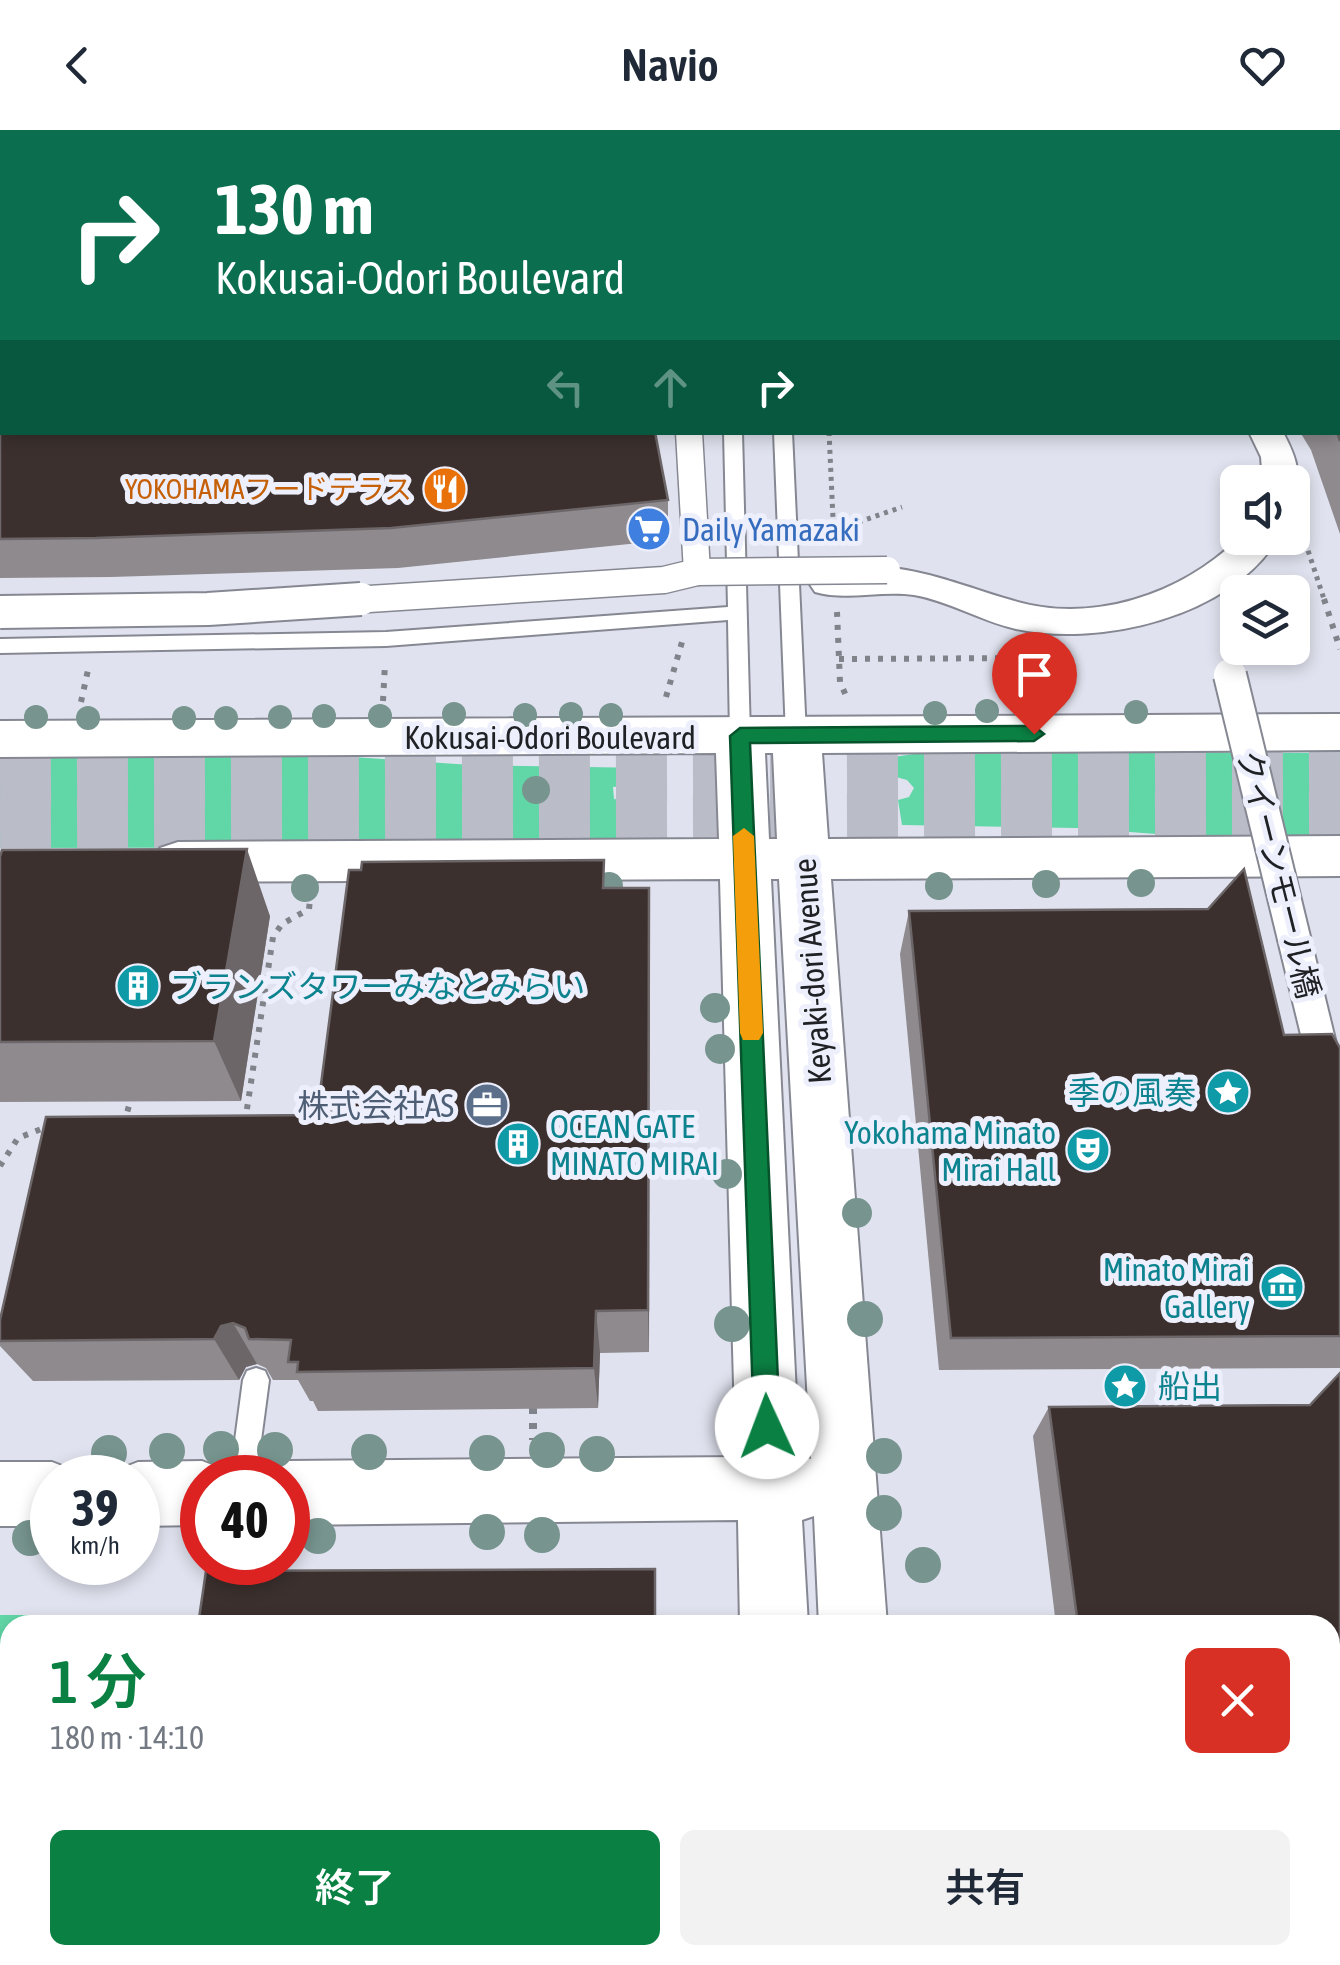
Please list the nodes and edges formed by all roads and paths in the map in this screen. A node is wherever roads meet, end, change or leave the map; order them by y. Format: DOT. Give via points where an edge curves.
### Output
graph roads {
  1 [pos="689,435"];
  2 [pos="736,435"];
  3 [pos="782,435"];
  4 [pos="1267,435"];
  5 [pos="1279,465"];
  6 [pos="902,507"];
  7 [pos="834,531"];
  8 [pos="1243,555"];
  9 [pos="1309,555"];
  10 [pos="887,570"];
  11 [pos="697,572"];
  12 [pos="790,583"];
  13 [pos="0,612"];
  14 [pos="738,614"];
  15 [pos="386,639"];
  16 [pos="0,646"];
  17 [pos="1340,650"];
  18 [pos="1028,658"];
  19 [pos="839,659"];
  20 [pos="1230,676"];
  21 [pos="382,712"];
  22 [pos="1340,732"];
  23 [pos="796,735"];
  24 [pos="740,736"];
  25 [pos="0,739"];
  26 [pos="1340,856"];
  27 [pos="804,858"];
  28 [pos="744,859"];
  29 [pos="136,862"];
  30 [pos="311,892"];
  31 [pos="1328,1074"];
  32 [pos="130,1102"];
  33 [pos="228,1124"];
  34 [pos="141,1125"];
  35 [pos="65,1126"];
  36 [pos="104,1126"];
  37 [pos="124,1126"];
  38 [pos="0,1166"];
  39 [pos="256,1380"];
  40 [pos="533,1408"];
  41 [pos="532,1442"];
  42 [pos="246,1455"];
  43 [pos="844,1488"];
  44 [pos="769,1489"];
  45 [pos="310,1493"];
  46 [pos="0,1494"];
  47 [pos="30,1494"];
  48 [pos="774,1615"];
  49 [pos="853,1615"];
  1 -- 11 [label="street, bridge"];
  2 -- 14 [label="lane"];
  3 -- 12 [label="lane"];
  4 -- 5 [label="street"];
  6 -- 7 [label="path"];
  8 -- 12 [label="street" via="1195,592 1156,608 1068,620 1020,616 920,582"];
  9 -- 17 [label="path"];
  10 -- 11 [label="street, bridge"];
  11 -- 13 [label="street, bridge" via="664,580 208,609"];
  12 -- 23 [label="lane"];
  14 -- 15 [label="lane"];
  14 -- 24 [label="lane"];
  15 -- 16 [label="lane"];
  15 -- 21 [label="path"];
  18 -- 19 [label="path"];
  20 -- 31 [label="street, クイーンモール橋, bridge"];
  22 -- 23 [label="street, Kokusai-Odori Boulevard"];
  23 -- 24 [label="street, Kokusai-Odori Boulevard"];
  23 -- 27 [label="street, Keyaki-dori Avenue"];
  24 -- 25 [label="street, Kokusai-Odori Boulevard"];
  24 -- 28 [label="street, Keyaki-dori Avenue"];
  26 -- 27 [label="street"];
  27 -- 28 [label="street"];
  27 -- 43 [label="street, Keyaki-dori Avenue"];
  28 -- 29 [label="street"];
  28 -- 44 [label="street, Keyaki-dori Avenue"];
  30 -- 33 [label="path" via="308,909 273,937 245,1124"];
  32 -- 37 [label="path"];
  34 -- 37 [label="path"];
  35 -- 38 [label="path" via="18,1137"];
  36 -- 37 [label="path"];
  39 -- 42 [label="lane"];
  40 -- 41 [label="path"];
  43 -- 44 [label="street"];
  43 -- 49 [label="street, Keyaki-dori Avenue"];
  44 -- 45 [label="street"];
  44 -- 48 [label="street, Keyaki-dori Avenue"];
  46 -- 47 [label="street"];
}
